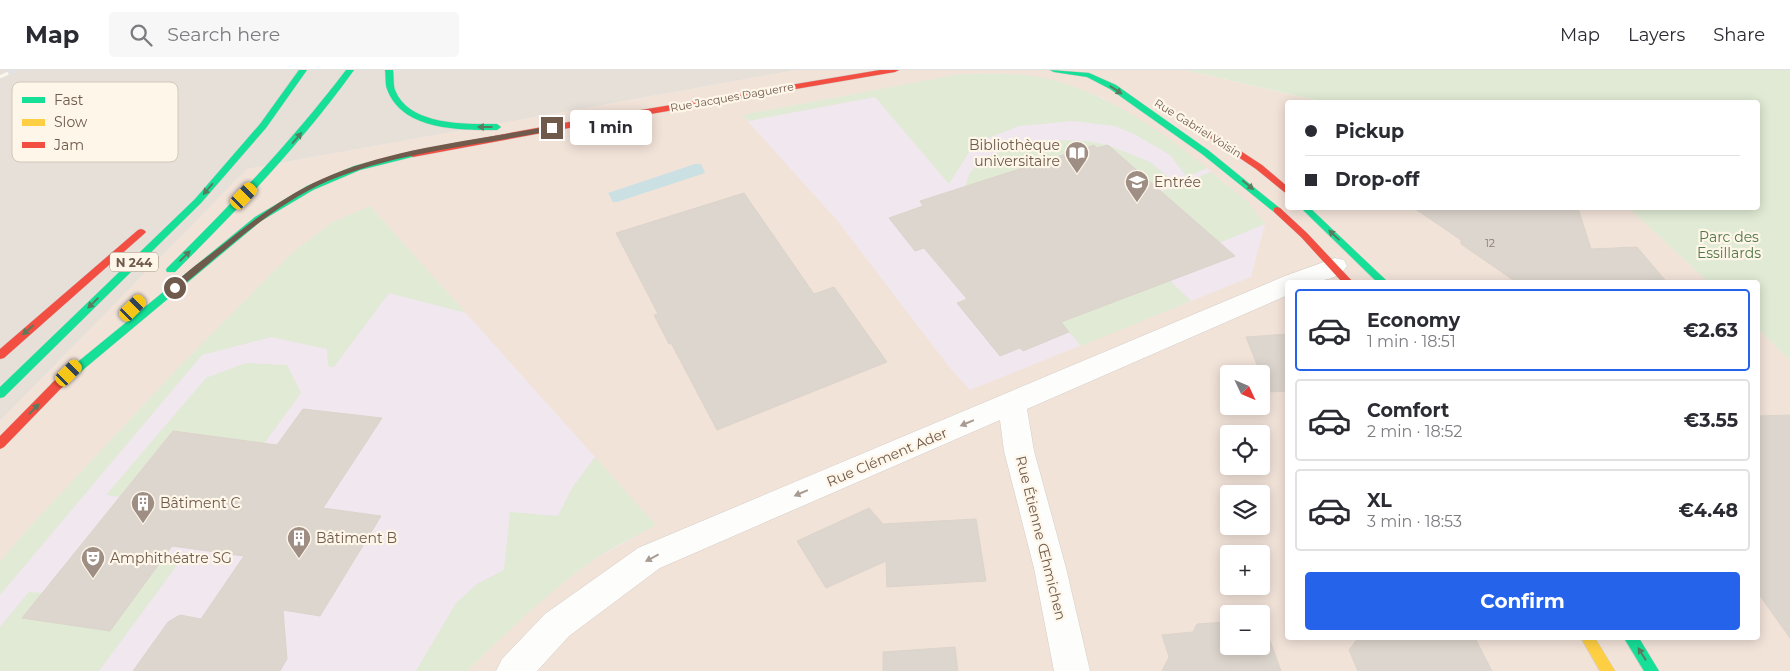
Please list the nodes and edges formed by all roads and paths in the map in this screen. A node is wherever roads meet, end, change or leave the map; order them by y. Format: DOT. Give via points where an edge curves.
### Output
graph roads {
  1 [pos="303,70"];
  2 [pos="350,70"];
  3 [pos="389,70"];
  4 [pos="895,70"];
  5 [pos="1054,70"];
  6 [pos="1104,70"];
  7 [pos="1137,90"];
  8 [pos="569,125"];
  9 [pos="263,126"];
  10 [pos="1202,130"];
  11 [pos="197,184"];
  12 [pos="1285,190"];
  13 [pos="1307,210"];
  14 [pos="153,222"];
  15 [pos="1341,274"];
  16 [pos="164,278"];
  17 [pos="1306,280"];
  18 [pos="1381,280"];
  19 [pos="1285,286"];
  20 [pos="143,298"];
  21 [pos="0,355"];
  22 [pos="56,386"];
  23 [pos="0,394"];
  24 [pos="1012,404"];
  25 [pos="0,444"];
  26 [pos="1589,640"];
  27 [pos="1632,640"];
  28 [pos="514,671"];
  29 [pos="1072,671"];
  30 [pos="1608,671"];
  31 [pos="1652,671"];
  1 -- 9 [label="main road, N 244"];
  16 -- 2 [label="main road, N 244, one-way" via="300,136"];
  8 -- 3 [label="main road, one-way" via="468,127 435,121 403,106 392,93"];
  4 -- 8 [label="main road, Rue Jacques Daguerre"];
  5 -- 15 [label="main road, one-way" via="1098,78 1182,135 1280,212"];
  6 -- 7 [label="main road"];
  8 -- 22 [label="main road" via="402,156 357,168 303,191 258,220"];
  9 -- 11 [label="main road, N 244"];
  9 -- 23 [label="main road, N 244, one-way" via="198,200"];
  10 -- 12 [label="main road, Rue Gabriel Voisin"];
  18 -- 13 [label="main road, one-way"];
  14 -- 21 [label="main road, N 244, one-way"];
  15 -- 17 [label="street"];
  19 -- 24 [label="street, Rue Clément Ader"];
  20 -- 22 [label="main road"];
  25 -- 22 [label="main road, one-way"];
  24 -- 28 [label="street, Rue Clément Ader, one-way" via="649,558 557,625"];
  24 -- 29 [label="street, Rue Étienne Œhmichen"];
  26 -- 30 [label="main road"];
  31 -- 27 [label="main road, one-way"];
}
